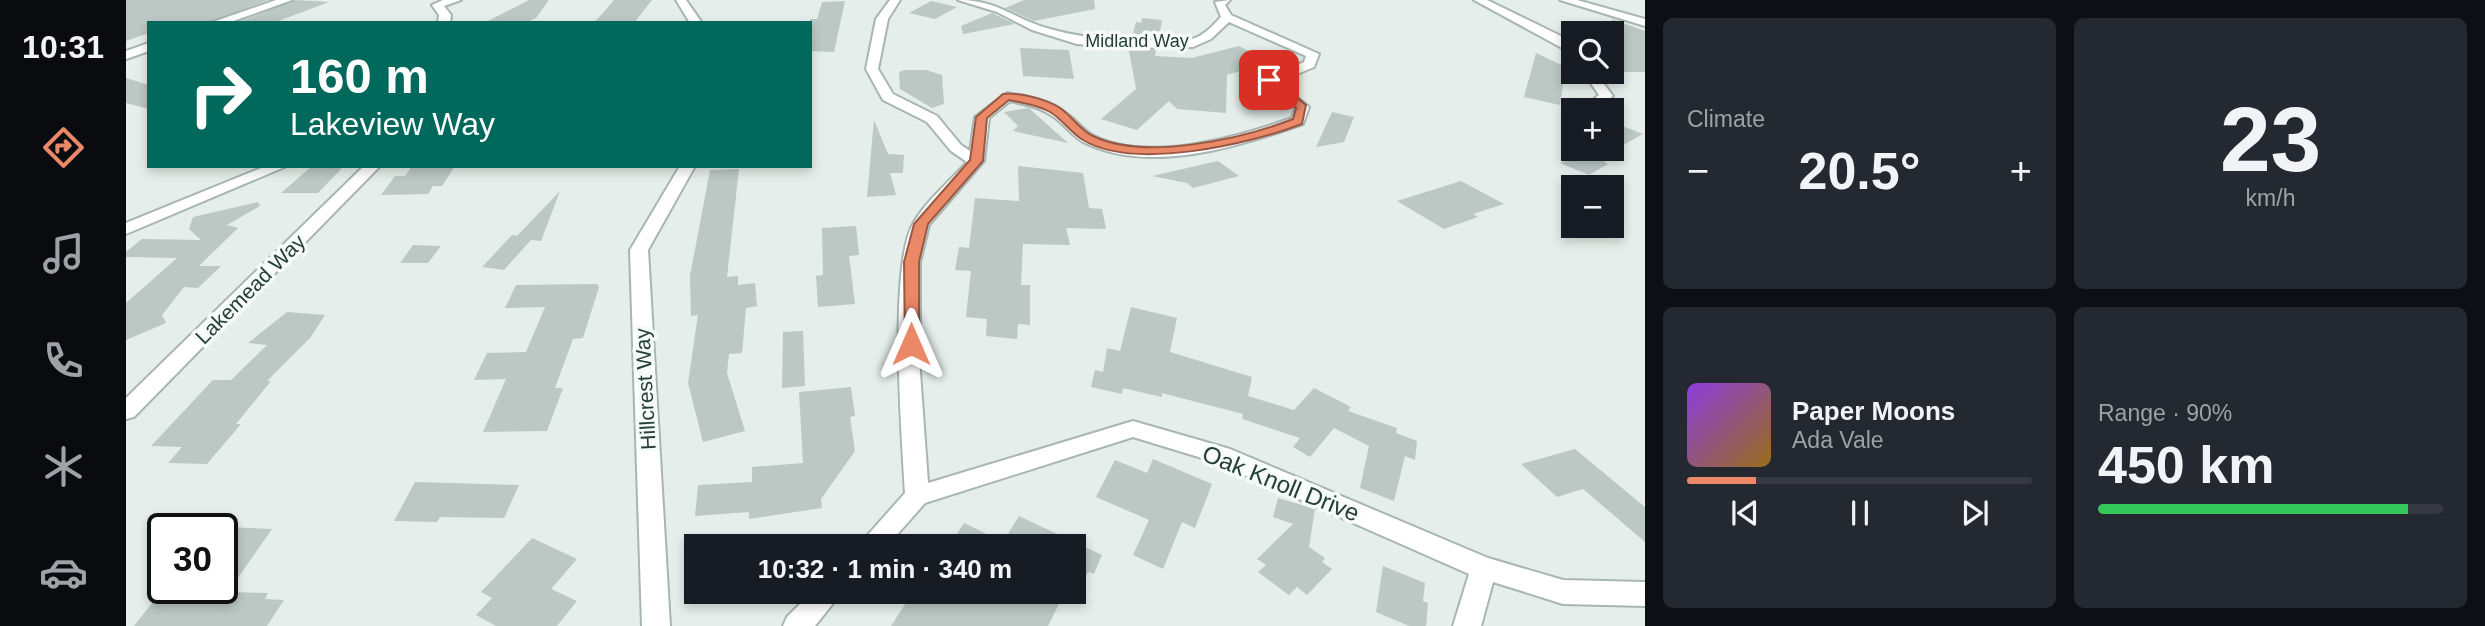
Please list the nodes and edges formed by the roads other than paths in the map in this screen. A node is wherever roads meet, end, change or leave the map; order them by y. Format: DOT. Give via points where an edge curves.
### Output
graph roads {
  1 [pos="287,0"];
  2 [pos="456,0"];
  3 [pos="681,0"];
  4 [pos="895,0"];
  5 [pos="963,0"];
  6 [pos="1479,0"];
  7 [pos="1565,0"];
  8 [pos="1226,9"];
  9 [pos="222,21"];
  10 [pos="444,21"];
  11 [pos="695,21"];
  12 [pos="1645,23"];
  13 [pos="1561,44"];
  14 [pos="147,48"];
  15 [pos="126,55"];
  16 [pos="1598,84"];
  17 [pos="1603,98"];
  18 [pos="976,161"];
  19 [pos="275,168"];
  20 [pos="371,168"];
  21 [pos="687,168"];
  22 [pos="126,229"];
  23 [pos="126,411"];
  24 [pos="917,496"];
  25 [pos="882,534"];
  26 [pos="1484,568"];
  27 [pos="1645,594"];
  28 [pos="818,604"];
  29 [pos="656,626"];
  30 [pos="797,626"];
  31 [pos="1467,626"];
  1 -- 9 [label="street"];
  2 -- 10 [label="street" via="437,5"];
  3 -- 11 [label="street"];
  4 -- 18 [label="street" via="882,19 872,69 887,97 932,119 956,148"];
  5 -- 8 [label="street, Midland Way" via="1001,9 1036,28 1077,40 1128,44 1193,43 1207,37"];
  6 -- 13 [label="street"];
  7 -- 12 [label="street"];
  8 -- 18 [label="street" via="1312,54 1310,64 1269,80 1302,107 1298,121 1269,132 1171,150 1126,149 1087,138 1055,110 1007,97 982,117"];
  14 -- 15 [label="street"];
  16 -- 17 [label="street"];
  18 -- 24 [label="street" via="921,224 911,262 910,372"];
  19 -- 22 [label="street"];
  20 -- 23 [label="street, Lakemead Way"];
  21 -- 29 [label="street, Hillcrest Way" via="639,250"];
  24 -- 25 [label="street"];
  24 -- 26 [label="street, Oak Knoll Drive" via="1133,429 1222,455"];
  26 -- 27 [label="street, Oak Knoll Drive" via="1563,592"];
  26 -- 31 [label="street"];
  28 -- 30 [label="street"];
}
